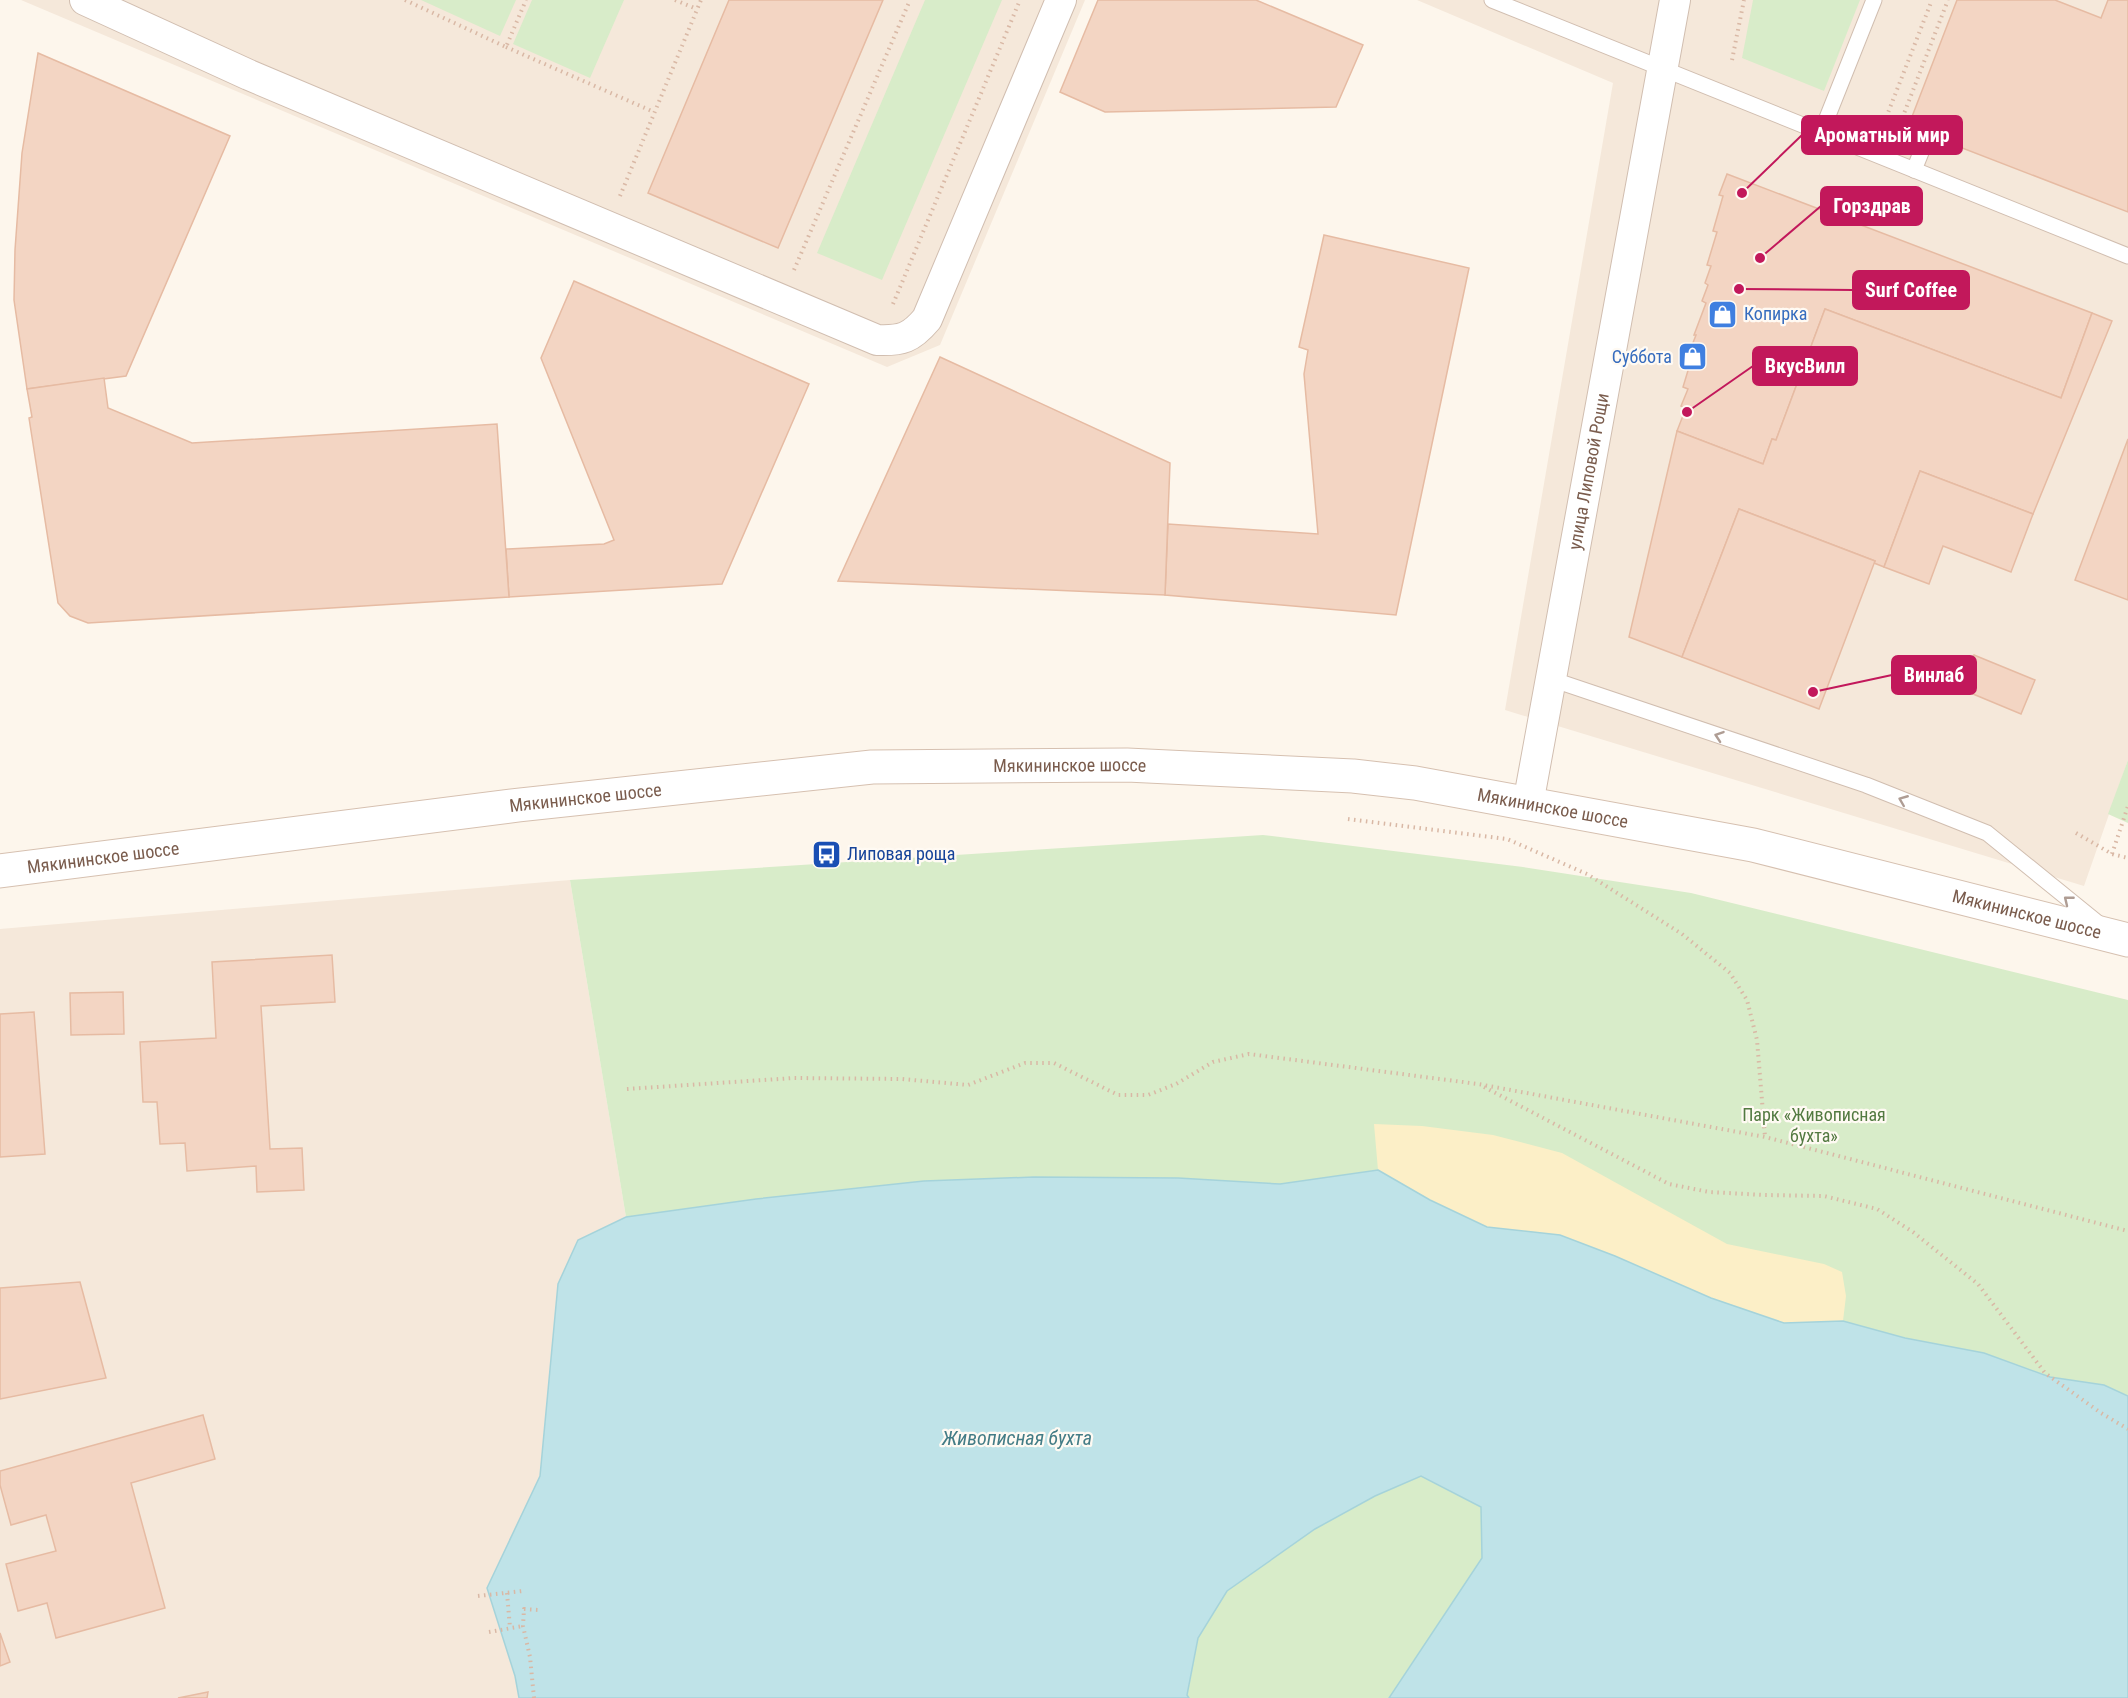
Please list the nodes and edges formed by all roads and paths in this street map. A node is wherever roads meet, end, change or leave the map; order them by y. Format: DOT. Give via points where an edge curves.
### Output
graph roads {
  1 [pos="85,0"];
  2 [pos="405,0"];
  3 [pos="526,0"];
  4 [pos="675,0"];
  5 [pos="701,0"];
  6 [pos="910,0"];
  7 [pos="1020,0"];
  8 [pos="1061,0"];
  9 [pos="1492,0"];
  10 [pos="1675,0"];
  11 [pos="1744,0"];
  12 [pos="1874,0"];
  13 [pos="1932,0"];
  14 [pos="1948,0"];
  15 [pos="697,9"];
  16 [pos="506,47"];
  17 [pos="1732,60"];
  18 [pos="1663,68"];
  19 [pos="654,112"];
  20 [pos="1884,123"];
  21 [pos="1898,129"];
  22 [pos="1821,133"];
  23 [pos="1928,135"];
  24 [pos="1914,170"];
  25 [pos="619,197"];
  26 [pos="2128,256"];
  27 [pos="793,274"];
  28 [pos="890,311"];
  29 [pos="1551,679"];
  30 [pos="1528,804"];
  31 [pos="2128,806"];
  32 [pos="1348,819"];
  33 [pos="2076,833"];
  34 [pos="2112,854"];
  35 [pos="2128,858"];
  36 [pos="0,871"];
  37 [pos="2121,938"];
  38 [pos="1478,1084"];
  39 [pos="627,1089"];
  40 [pos="1765,1137"];
  41 [pos="2128,1231"];
  42 [pos="2128,1429"];
  43 [pos="523,1591"];
  44 [pos="507,1593"];
  45 [pos="478,1596"];
  46 [pos="539,1610"];
  47 [pos="523,1626"];
  48 [pos="510,1628"];
  49 [pos="489,1632"];
  50 [pos="534,1698"];
  1 -- 8 [label="street" via="249,75 877,340 896,341 914,334 927,319"];
  2 -- 16 [label="path"];
  3 -- 16 [label="path"];
  4 -- 15 [label="path"];
  5 -- 15 [label="path"];
  6 -- 27 [label="path"];
  7 -- 28 [label="path"];
  9 -- 18 [label="lane"];
  10 -- 18 [label="street, улица Липовой Рощи"];
  11 -- 17 [label="path"];
  12 -- 22 [label="lane"];
  13 -- 20 [label="path"];
  14 -- 21 [label="path"];
  15 -- 19 [label="path"];
  16 -- 19 [label="path"];
  18 -- 22 [label="lane"];
  18 -- 29 [label="street, улица Липовой Рощи"];
  19 -- 25 [label="path"];
  22 -- 24 [label="lane"];
  23 -- 24 [label="lane"];
  24 -- 26 [label="lane"];
  29 -- 30 [label="street, улица Липовой Рощи"];
  37 -- 29 [label="lane, one-way" via="1987,833 1866,785"];
  30 -- 36 [label="street, Мякининское шоссе" via="1353,776 1127,765 872,767 519,805"];
  30 -- 37 [label="street, Мякининское шоссе" via="1753,845"];
  31 -- 34 [label="path"];
  32 -- 40 [label="path" via="1507,839 1587,874 1683,934 1730,973 1747,1000 1757,1040"];
  33 -- 34 [label="path"];
  34 -- 35 [label="path"];
  38 -- 39 [label="path" via="1249,1054 1213,1062 1148,1095 1118,1095 1054,1063 1025,1063 969,1085 902,1079 794,1078"];
  38 -- 40 [label="path"];
  38 -- 42 [label="path" via="1669,1184 1709,1192 1824,1196 1876,1209 1913,1232 1978,1284 2045,1373"];
  40 -- 41 [label="path"];
  43 -- 44 [label="path"];
  44 -- 45 [label="path"];
  44 -- 48 [label="path"];
  46 -- 47 [label="path" via="524,1609"];
  47 -- 48 [label="path"];
  47 -- 50 [label="path"];
  48 -- 49 [label="path"];
}
